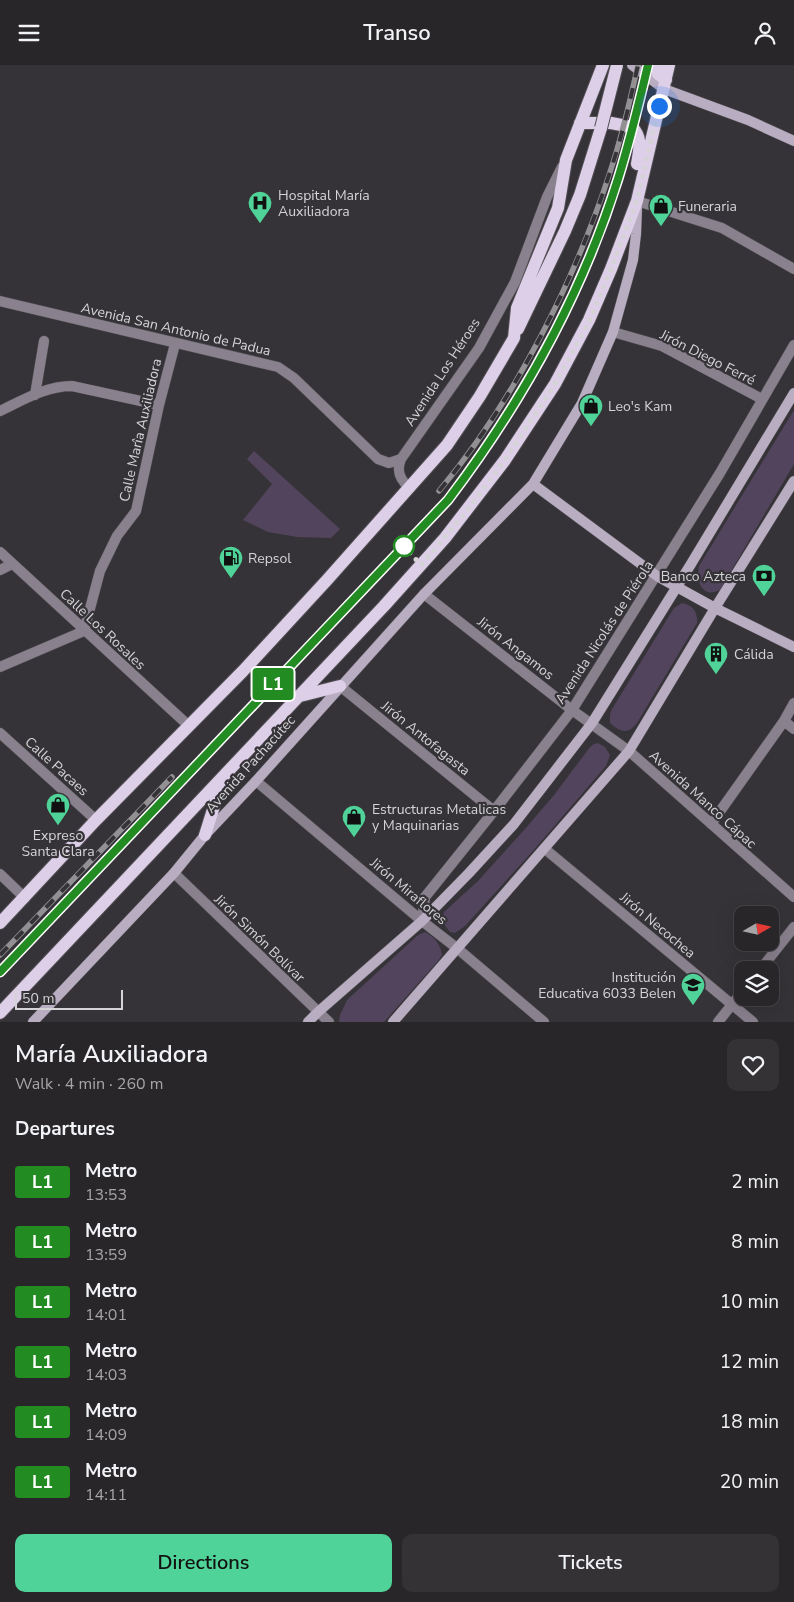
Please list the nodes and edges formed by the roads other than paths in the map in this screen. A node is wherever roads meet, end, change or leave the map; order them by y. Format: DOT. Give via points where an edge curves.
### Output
graph roads {
  1 [pos="603,65"];
  2 [pos="617,65"];
  3 [pos="632,65"];
  4 [pos="658,65"];
  5 [pos="669,65"];
  6 [pos="664,85"];
  7 [pos="580,123"];
  8 [pos="794,141"];
  9 [pos="566,160"];
  10 [pos="637,197"];
  11 [pos="794,269"];
  12 [pos="0,301"];
  13 [pos="613,331"];
  14 [pos="514,338"];
  15 [pos="44,341"];
  16 [pos="174,344"];
  17 [pos="794,345"];
  18 [pos="794,393"];
  19 [pos="34,395"];
  20 [pos="762,399"];
  21 [pos="159,405"];
  22 [pos="0,411"];
  23 [pos="401,459"];
  24 [pos="794,481"];
  25 [pos="533,483"];
  26 [pos="408,489"];
  27 [pos="0,553"];
  28 [pos="12,564"];
  29 [pos="0,569"];
  30 [pos="657,577"];
  31 [pos="677,588"];
  32 [pos="424,594"];
  33 [pos="715,608"];
  34 [pos="84,631"];
  35 [pos="794,647"];
  36 [pos="0,667"];
  37 [pos="340,686"];
  38 [pos="300,696"];
  39 [pos="794,703"];
  40 [pos="572,710"];
  41 [pos="784,721"];
  42 [pos="592,723"];
  43 [pos="188,726"];
  44 [pos="794,729"];
  45 [pos="0,733"];
  46 [pos="629,751"];
  47 [pos="224,777"];
  48 [pos="256,781"];
  49 [pos="494,811"];
  50 [pos="96,820"];
  51 [pos="711,824"];
  52 [pos="205,835"];
  53 [pos="545,849"];
  54 [pos="174,873"];
  55 [pos="0,874"];
  56 [pos="794,897"];
  57 [pos="25,898"];
  58 [pos="422,921"];
  59 [pos="0,923"];
  60 [pos="794,927"];
  61 [pos="458,949"];
  62 [pos="767,961"];
  63 [pos="734,1002"];
  64 [pos="732,1005"];
  65 [pos="318,1012"];
  66 [pos="0,1013"];
  67 [pos="33,1022"];
  68 [pos="308,1022"];
  69 [pos="329,1022"];
  70 [pos="393,1022"];
  71 [pos="544,1022"];
  72 [pos="718,1022"];
  73 [pos="753,1022"];
  1 -- 7 [label="main road, Avenida Los Héroes"];
  2 -- 14 [label="main road, bridge" via="580,195"];
  3 -- 6 [label="main road"];
  4 -- 6 [label="main road" via="658,74"];
  5 -- 6 [label="main road"];
  6 -- 8 [label="main road"];
  6 -- 10 [label="main road"];
  7 -- 9 [label="main road, Avenida Los Héroes"];
  7 -- 10 [label="main road" via="611,123 635,130 640,149 633,181"];
  9 -- 14 [label="main road, Avenida Los Héroes" via="558,208 517,309"];
  9 -- 23 [label="street, Avenida Los Héroes" via="547,197 515,282 479,348"];
  10 -- 11 [label="street" via="722,228"];
  10 -- 13 [label="main road" via="633,260"];
  10 -- 38 [label="main road, Avenida Pachacútec" via="590,320 555,384 505,460 466,512 404,584"];
  12 -- 16 [label="street, Avenida San Antonio de Padua"];
  13 -- 20 [label="street, Jirón Diego Ferré" via="662,346"];
  13 -- 25 [label="main road" via="582,403"];
  14 -- 26 [label="main road, Avenida Los Héroes" via="447,445"];
  15 -- 19 [label="street"];
  16 -- 21 [label="street, Calle Marîa Auxiliadora"];
  16 -- 23 [label="street, Avenida San Antonio de Padua" via="278,367 294,378 378,459 389,463"];
  17 -- 20 [label="street, Avenida Nicolás de Piérola"];
  18 -- 31 [label="main road"];
  19 -- 21 [label="street" via="55,387 72,386"];
  19 -- 22 [label="street"];
  20 -- 30 [label="street, Avenida Nicolás de Piérola"];
  21 -- 34 [label="street, Calle Marîa Auxiliadora" via="136,511 117,536 100,571"];
  23 -- 26 [label="street" via="398,469"];
  24 -- 33 [label="main road"];
  25 -- 30 [label="main road"];
  25 -- 32 [label="main road, Avenida Pachacútec"];
  26 -- 43 [label="main road" via="243,671"];
  27 -- 28 [label="street, Calle Los Rosales"];
  28 -- 29 [label="street"];
  28 -- 34 [label="street, Calle Los Rosales"];
  30 -- 31 [label="main road"];
  30 -- 40 [label="street, Avenida Nicolás de Piérola"];
  31 -- 33 [label="main road"];
  31 -- 42 [label="main road"];
  32 -- 37 [label="main road, Avenida Pachacútec"];
  32 -- 40 [label="street, Jirón Angamos"];
  33 -- 35 [label="main road"];
  33 -- 46 [label="main road"];
  34 -- 36 [label="street"];
  34 -- 43 [label="street, Calle Los Rosales"];
  37 -- 38 [label="main road"];
  37 -- 48 [label="main road, Avenida Pachacútec"];
  37 -- 49 [label="street, Jirón Antofagasta"];
  38 -- 47 [label="main road, Avenida Pachacútec"];
  39 -- 41 [label="street"];
  40 -- 42 [label="street, Jirón Angamos"];
  40 -- 49 [label="street, Avenida Nicolás de Piérola"];
  41 -- 44 [label="street"];
  41 -- 51 [label="street"];
  42 -- 46 [label="street, Avenida Manco Cápac"];
  42 -- 58 [label="main road" via="514,824"];
  43 -- 50 [label="main road"];
  45 -- 50 [label="street, Calle Pacaes"];
  46 -- 51 [label="street, Avenida Manco Cápac"];
  46 -- 53 [label="main road"];
  47 -- 52 [label="main road"];
  47 -- 66 [label="main road, Avenida Pachacútec"];
  48 -- 52 [label="main road, Avenida Pachacútec"];
  48 -- 58 [label="street, Jirón Miraflores"];
  49 -- 58 [label="street, Avenida Nicolás de Piérola" via="425,897"];
  50 -- 57 [label="main road"];
  51 -- 56 [label="street, Avenida Manco Cápac"];
  52 -- 54 [label="main road, Avenida Pachacútec"];
  53 -- 61 [label="main road"];
  53 -- 64 [label="street, Jirón Necochea"];
  54 -- 65 [label="street, Jirón Simón Bolívar"];
  54 -- 67 [label="main road, Avenida Pachacútec"];
  55 -- 57 [label="street"];
  57 -- 59 [label="main road"];
  58 -- 61 [label="street, Jirón Miraflores"];
  58 -- 65 [label="main road"];
  60 -- 62 [label="street"];
  61 -- 70 [label="main road"];
  61 -- 71 [label="street, Jirón Miraflores"];
  63 -- 64 [label="street"];
  64 -- 72 [label="street"];
  64 -- 73 [label="street, Jirón Necochea"];
  65 -- 68 [label="main road"];
  65 -- 69 [label="street, Jirón Simón Bolívar"];
}
